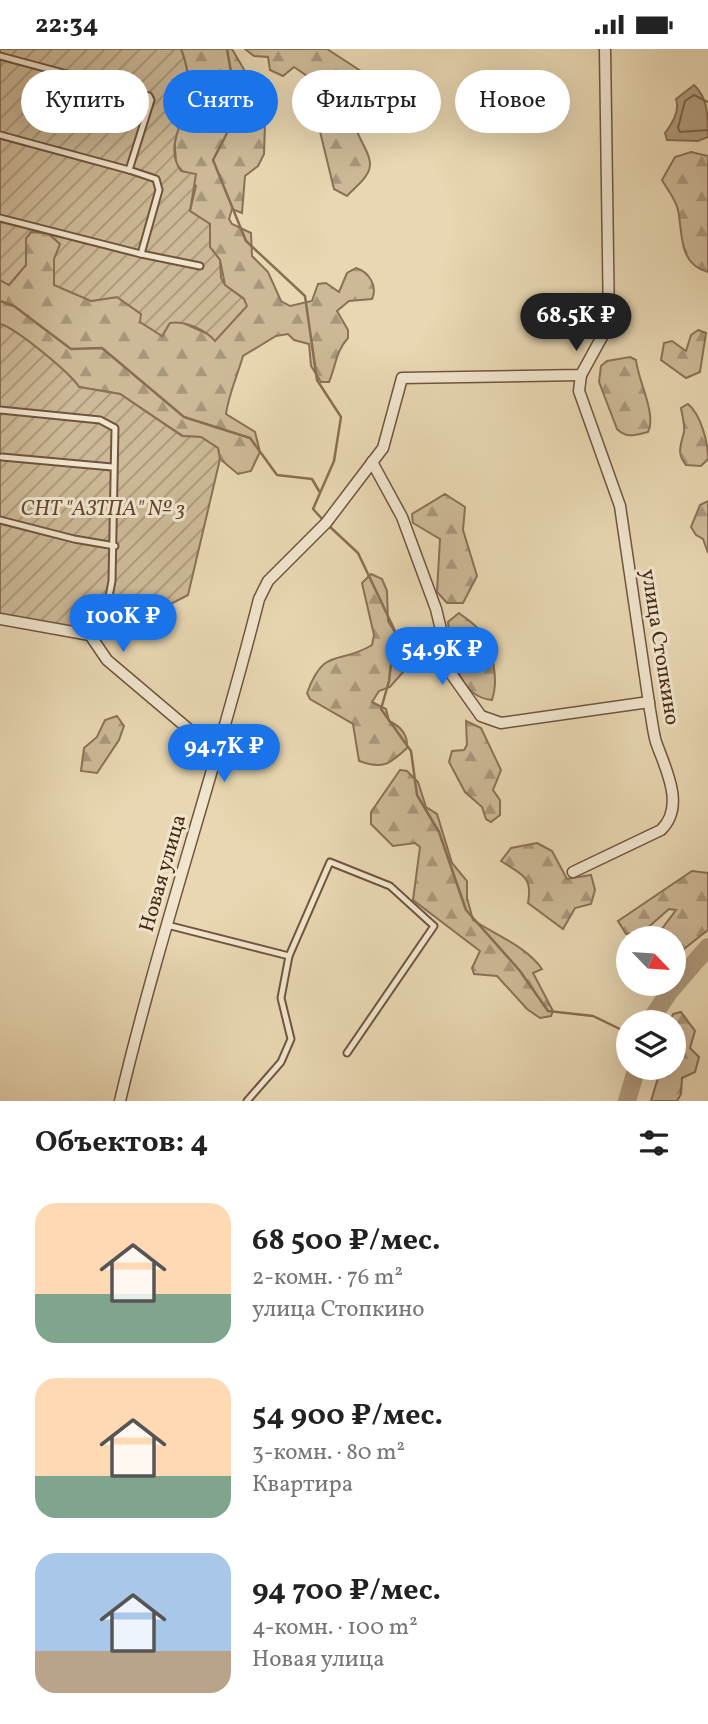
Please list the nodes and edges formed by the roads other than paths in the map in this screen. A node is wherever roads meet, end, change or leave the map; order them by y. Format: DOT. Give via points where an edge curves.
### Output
graph roads {
  1 [pos="606,49"];
  2 [pos="0,56"];
  3 [pos="0,135"];
  4 [pos="130,170"];
  5 [pos="0,218"];
  6 [pos="141,254"];
  7 [pos="200,267"];
  8 [pos="582,375"];
  9 [pos="0,410"];
  10 [pos="2,457"];
  11 [pos="372,462"];
  12 [pos="112,467"];
  13 [pos="0,520"];
  14 [pos="115,546"];
  15 [pos="0,619"];
  16 [pos="93,640"];
  17 [pos="649,702"];
  18 [pos="218,754"];
  19 [pos="573,872"];
  20 [pos="167,925"];
  21 [pos="289,956"];
  22 [pos="347,1053"];
  23 [pos="120,1101"];
  24 [pos="247,1101"];
  1 -- 8 [label="street" via="609,324"];
  2 -- 4 [label="lane" via="149,96"];
  3 -- 4 [label="lane"];
  4 -- 6 [label="lane" via="156,179 159,190"];
  5 -- 6 [label="lane"];
  6 -- 7 [label="lane"];
  8 -- 11 [label="street, Новая улица" via="402,378 383,447"];
  8 -- 17 [label="street, улица Стопкино" via="579,391 620,506"];
  9 -- 12 [label="lane" via="108,423 115,428"];
  10 -- 12 [label="lane"];
  11 -- 17 [label="street" via="407,530 436,609 452,675 481,716 501,723"];
  11 -- 18 [label="street, Новая улица" via="326,523 268,581 259,599"];
  12 -- 14 [label="lane"];
  13 -- 14 [label="lane"];
  14 -- 16 [label="lane" via="107,607"];
  15 -- 16 [label="street" via="90,635"];
  16 -- 18 [label="street" via="107,660"];
  17 -- 19 [label="street, улица Стопкино" via="671,785 668,824"];
  18 -- 20 [label="street, Новая улица"];
  20 -- 21 [label="lane"];
  20 -- 23 [label="street, Новая улица"];
  21 -- 22 [label="lane" via="330,862 390,886 434,926"];
  21 -- 24 [label="lane" via="281,998 290,1039 281,1062"];
}
